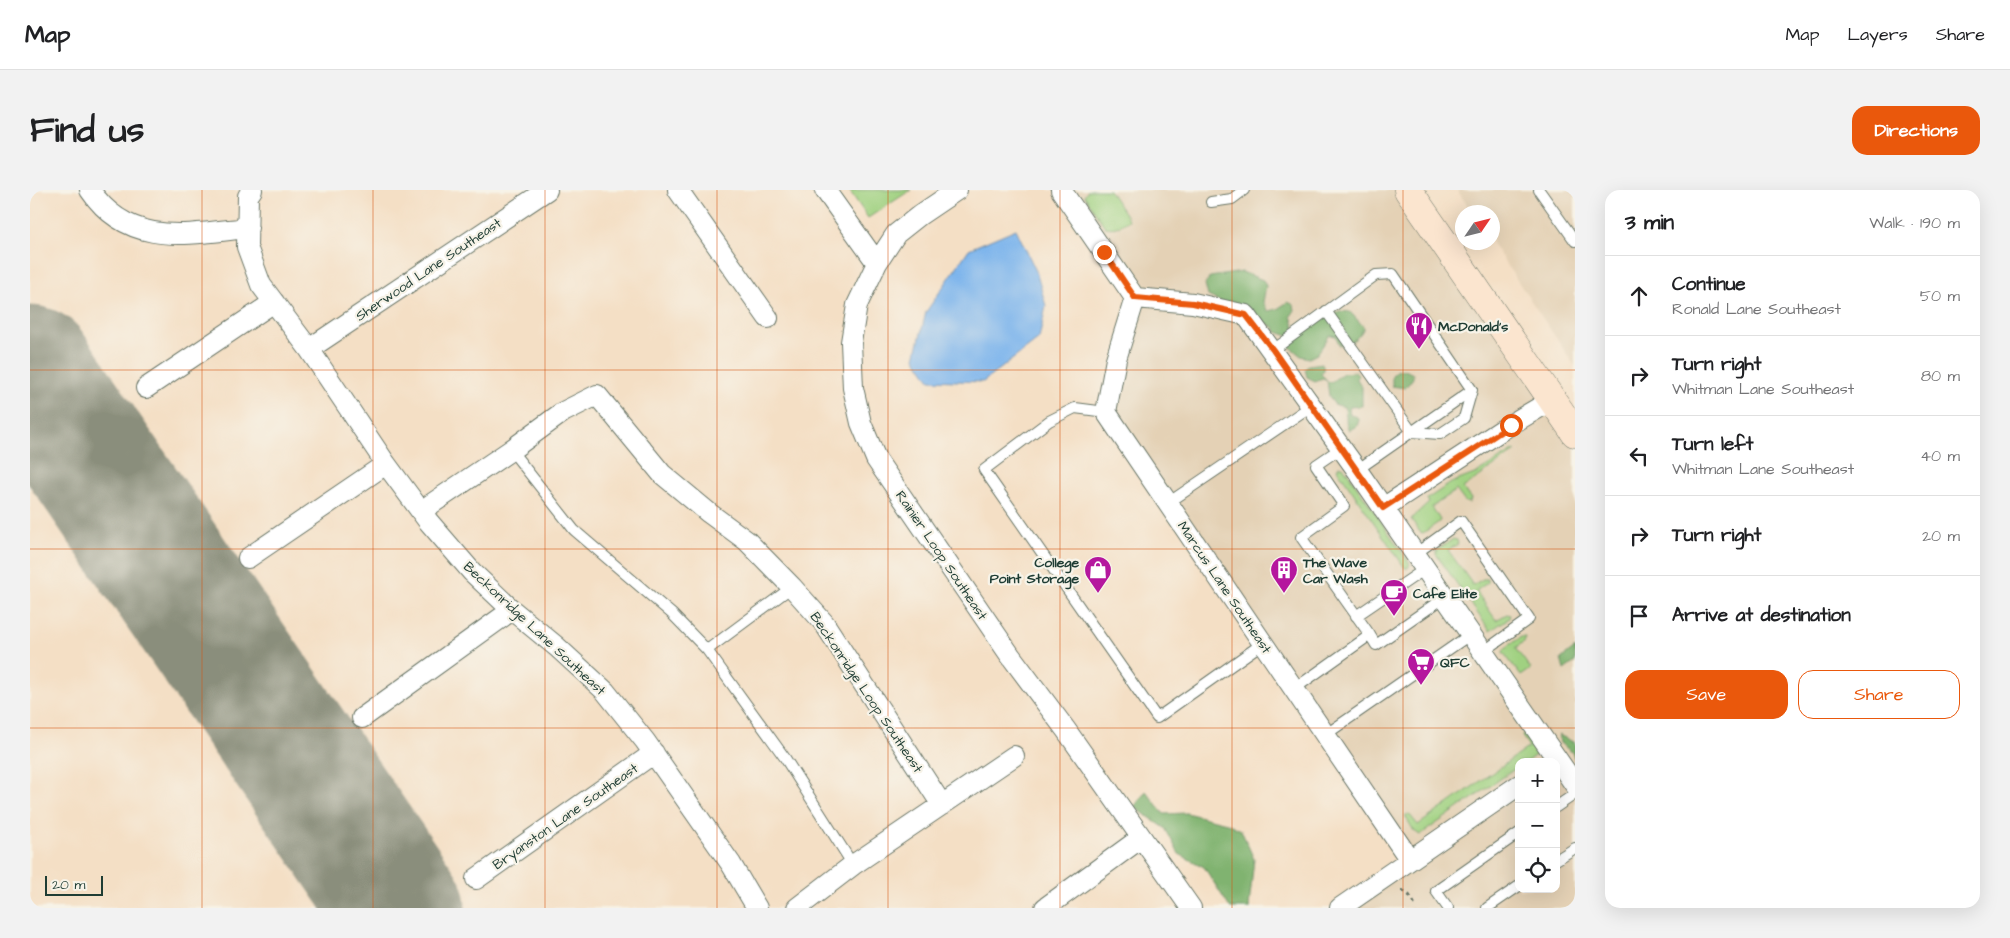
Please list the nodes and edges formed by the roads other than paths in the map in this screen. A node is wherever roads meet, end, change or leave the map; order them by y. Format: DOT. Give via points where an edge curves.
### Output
graph roads {
  1 [pos="90,190"];
  2 [pos="252,190"];
  3 [pos="547,190"];
  4 [pos="678,190"];
  5 [pos="825,190"];
  6 [pos="957,190"];
  7 [pos="1061,190"];
  8 [pos="1244,190"];
  9 [pos="1408,190"];
  10 [pos="1539,190"];
  11 [pos="1211,202"];
  12 [pos="248,228"];
  13 [pos="1575,241"];
  14 [pos="877,263"];
  15 [pos="1135,298"];
  16 [pos="274,302"];
  17 [pos="1326,311"];
  18 [pos="768,318"];
  19 [pos="309,348"];
  20 [pos="1273,350"];
  21 [pos="146,388"];
  22 [pos="1472,390"];
  23 [pos="1552,400"];
  24 [pos="1312,406"];
  25 [pos="1106,412"];
  26 [pos="1412,432"];
  27 [pos="1575,433"];
  28 [pos="1341,448"];
  29 [pos="511,450"];
  30 [pos="386,464"];
  31 [pos="1357,470"];
  32 [pos="1168,503"];
  33 [pos="1383,508"];
  34 [pos="421,511"];
  35 [pos="248,558"];
  36 [pos="1420,561"];
  37 [pos="792,587"];
  38 [pos="1445,597"];
  39 [pos="512,610"];
  40 [pos="1356,616"];
  41 [pos="1470,634"];
  42 [pos="1370,635"];
  43 [pos="1263,643"];
  44 [pos="707,650"];
  45 [pos="1483,652"];
  46 [pos="1294,690"];
  47 [pos="362,718"];
  48 [pos="1325,735"];
  49 [pos="654,753"];
  50 [pos="1014,756"];
  51 [pos="1554,758"];
  52 [pos="1560,766"];
  53 [pos="1575,785"];
  54 [pos="1515,788"];
  55 [pos="1575,794"];
  56 [pos="1560,804"];
  57 [pos="942,805"];
  58 [pos="1515,836"];
  59 [pos="1141,838"];
  60 [pos="1575,848"];
  61 [pos="1560,857"];
  62 [pos="1410,860"];
  63 [pos="853,865"];
  64 [pos="476,879"];
  65 [pos="1515,889"];
  66 [pos="757,908"];
  67 [pos="797,908"];
  68 [pos="1045,908"];
  69 [pos="1191,908"];
  70 [pos="1340,908"];
  71 [pos="1448,908"];
  72 [pos="1487,908"];
  1 -- 12 [label="street" via="124,224 147,231 176,235"];
  2 -- 12 [label="street, Beckonridge Lane Southeast" via="248,196"];
  3 -- 19 [label="street, Sherwood Lane Southeast"];
  4 -- 18 [label="street"];
  5 -- 14 [label="street"];
  6 -- 14 [label="street, Rainier Loop Southeast" via="896,234"];
  7 -- 15 [label="street"];
  8 -- 11 [label="lane" via="1232,199"];
  9 -- 23 [label="main road"];
  10 -- 13 [label="lane"];
  12 -- 16 [label="street, Beckonridge Lane Southeast" via="248,247 261,285"];
  14 -- 59 [label="street, Rainier Loop Southeast" via="856,306 851,342 853,388 861,423 876,459"];
  15 -- 20 [label="street" via="1193,303 1246,315"];
  15 -- 25 [label="street" via="1116,359"];
  16 -- 19 [label="street, Beckonridge Lane Southeast"];
  16 -- 21 [label="street"];
  17 -- 20 [label="lane"];
  17 -- 22 [label="lane" via="1376,275 1393,274"];
  17 -- 26 [label="lane"];
  19 -- 30 [label="street, Beckonridge Lane Southeast"];
  20 -- 24 [label="street"];
  22 -- 26 [label="lane"];
  22 -- 26 [label="lane" via="1464,418 1440,434"];
  23 -- 27 [label="main road"];
  23 -- 33 [label="street"];
  24 -- 28 [label="street"];
  24 -- 32 [label="lane"];
  25 -- 32 [label="street, Marcus Lane Southeast"];
  25 -- 43 [label="lane" via="1075,408 1049,421 984,470 1157,718"];
  26 -- 31 [label="lane"];
  28 -- 31 [label="street"];
  28 -- 40 [label="lane" via="1316,465 1344,506 1301,537"];
  29 -- 34 [label="street, Beckonridge Loop Southeast"];
  29 -- 37 [label="street, Beckonridge Loop Southeast" via="563,412 598,395 662,474 747,541"];
  29 -- 44 [label="lane" via="574,530 672,614"];
  30 -- 34 [label="street, Beckonridge Lane Southeast"];
  30 -- 35 [label="street"];
  31 -- 33 [label="street"];
  32 -- 43 [label="street, Marcus Lane Southeast"];
  33 -- 36 [label="street"];
  34 -- 39 [label="street, Beckonridge Lane Southeast" via="472,572"];
  36 -- 38 [label="street"];
  36 -- 40 [label="lane"];
  36 -- 45 [label="lane" via="1461,521 1529,619"];
  37 -- 44 [label="lane"];
  37 -- 57 [label="street, Beckonridge Loop Southeast" via="824,623"];
  38 -- 41 [label="street"];
  38 -- 42 [label="lane" via="1376,645"];
  39 -- 47 [label="street"];
  39 -- 49 [label="street, Beckonridge Lane Southeast" via="605,691"];
  40 -- 42 [label="lane"];
  41 -- 45 [label="street"];
  41 -- 48 [label="lane"];
  42 -- 46 [label="lane"];
  43 -- 46 [label="street, Marcus Lane Southeast"];
  44 -- 63 [label="lane" via="785,758"];
  45 -- 51 [label="street"];
  46 -- 48 [label="street, Marcus Lane Southeast"];
  48 -- 62 [label="street, Marcus Lane Southeast"];
  49 -- 64 [label="street, Bryanston Lane Southeast"];
  49 -- 66 [label="street, Beckonridge Lane Southeast" via="731,864"];
  50 -- 57 [label="street"];
  52 -- 53 [label="street"];
  54 -- 62 [label="street"];
  55 -- 56 [label="lane"];
  57 -- 63 [label="street"];
  58 -- 71 [label="lane" via="1436,891"];
  59 -- 68 [label="street"];
  59 -- 69 [label="street, Rainier Loop Southeast"];
  60 -- 61 [label="lane"];
  62 -- 70 [label="street"];
  63 -- 67 [label="street"];
  65 -- 72 [label="lane"];
}
